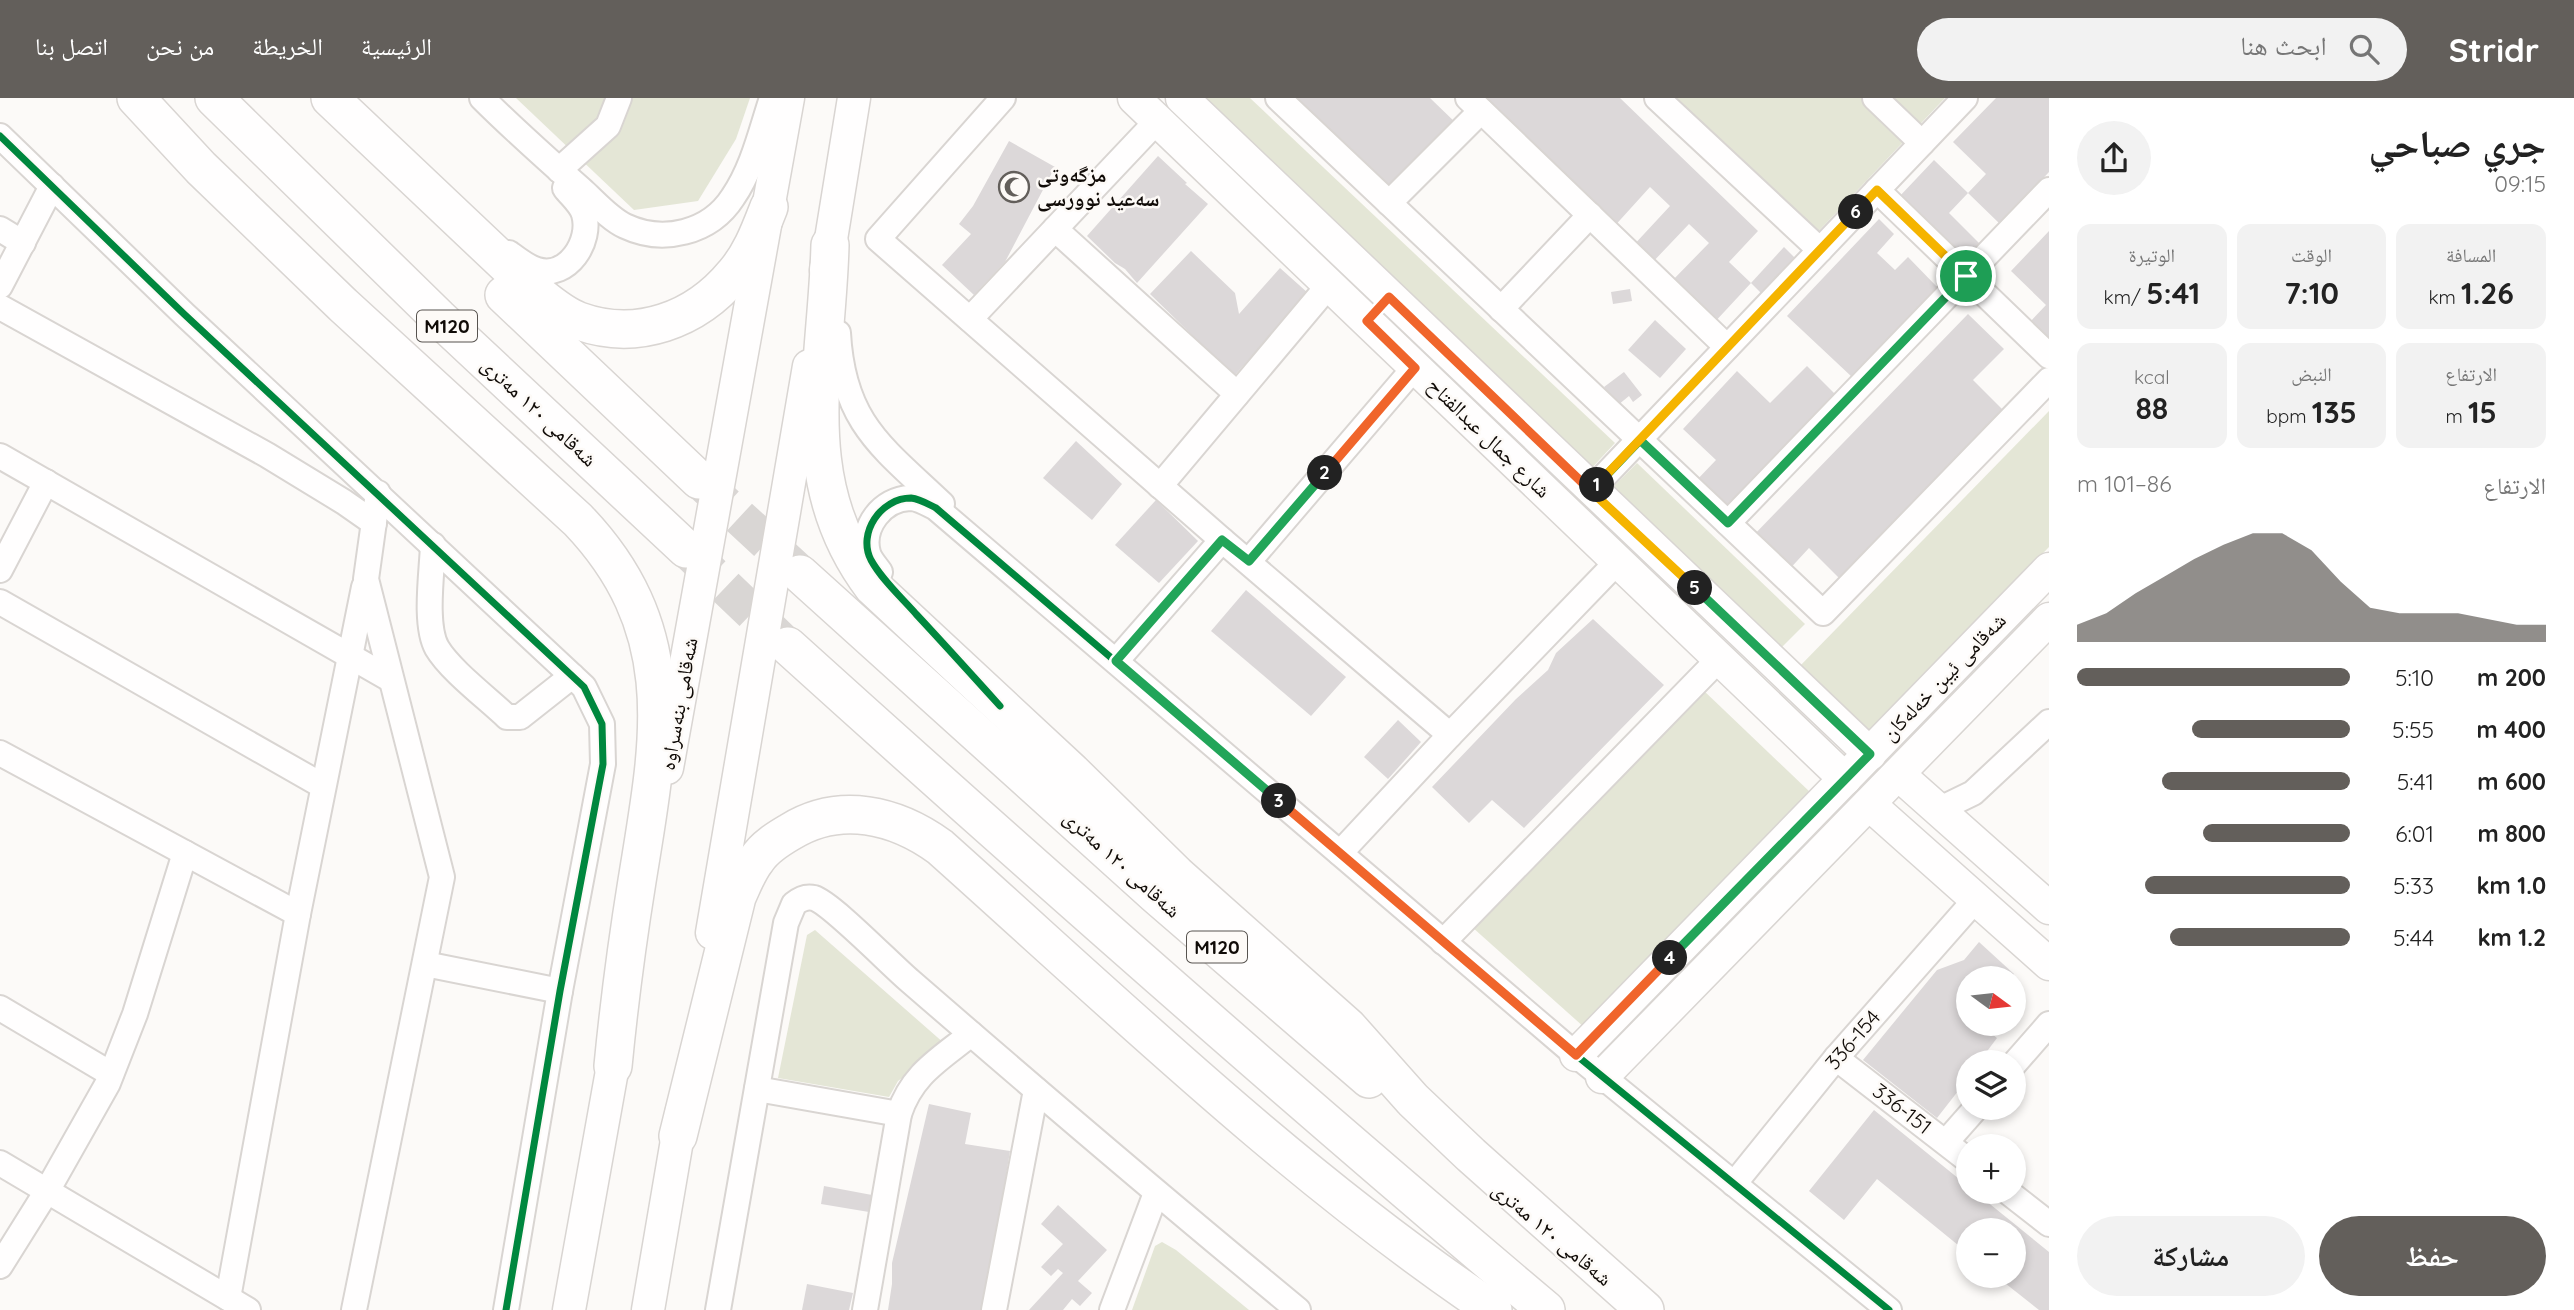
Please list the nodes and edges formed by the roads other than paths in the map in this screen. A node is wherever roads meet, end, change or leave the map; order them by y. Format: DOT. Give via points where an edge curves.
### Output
graph roads {
  1 [pos="136,98"];
  2 [pos="214,98"];
  3 [pos="302,98"];
  4 [pos="330,98"];
  5 [pos="482,98"];
  6 [pos="619,98"];
  7 [pos="772,98"];
  8 [pos="788,98"];
  9 [pos="854,98"];
  10 [pos="1003,98"];
  11 [pos="1134,98"];
  12 [pos="1182,98"];
  13 [pos="1278,98"];
  14 [pos="1657,98"];
  15 [pos="1875,98"];
  16 [pos="1965,98"];
  17 [pos="1474,104"];
  18 [pos="1157,121"];
  19 [pos="513,129"];
  20 [pos="0,136"];
  21 [pos="1922,143"];
  22 [pos="844,159"];
  23 [pos="559,170"];
  24 [pos="52,186"];
  25 [pos="421,186"];
  26 [pos="1877,190"];
  27 [pos="2049,190"];
  28 [pos="1389,203"];
  29 [pos="768,207"];
  30 [pos="1590,215"];
  31 [pos="0,229"];
  32 [pos="1055,229"];
  33 [pos="23,243"];
  34 [pos="830,245"];
  35 [pos="1820,250"];
  36 [pos="1966,276"];
  37 [pos="1329,285"];
  38 [pos="0,286"];
  39 [pos="1389,297"];
  40 [pos="0,307"];
  41 [pos="1501,309"];
  42 [pos="970,319"];
  43 [pos="1367,321"];
  44 [pos="1727,347"];
  45 [pos="2049,356"];
  46 [pos="1415,368"];
  47 [pos="2049,380"];
  48 [pos="1237,394"];
  49 [pos="1640,440"];
  50 [pos="0,456"];
  51 [pos="699,480"];
  52 [pos="46,482"];
  53 [pos="1160,485"];
  54 [pos="1591,491"];
  55 [pos="378,493"];
  56 [pos="374,523"];
  57 [pos="1728,523"];
  58 [pos="1222,540"];
  59 [pos="433,545"];
  60 [pos="686,549"];
  61 [pos="1249,561"];
  62 [pos="1618,561"];
  63 [pos="2049,569"];
  64 [pos="0,570"];
  65 [pos="1011,570"];
  66 [pos="800,574"];
  67 [pos="366,579"];
  68 [pos="0,602"];
  69 [pos="2049,620"];
  70 [pos="788,646"];
  71 [pos="349,656"];
  72 [pos="1719,659"];
  73 [pos="1116,661"];
  74 [pos="572,676"];
  75 [pos="390,679"];
  76 [pos="1000,706"];
  77 [pos="2049,722"];
  78 [pos="1450,735"];
  79 [pos="0,753"];
  80 [pos="1870,754"];
  81 [pos="1898,774"];
  82 [pos="1845,779"];
  83 [pos="323,786"];
  84 [pos="1869,804"];
  85 [pos="1938,810"];
  86 [pos="185,853"];
  87 [pos="1340,853"];
  88 [pos="1976,899"];
  89 [pos="2049,908"];
  90 [pos="298,914"];
  91 [pos="1443,942"];
  92 [pos="425,964"];
  93 [pos="2049,964"];
  94 [pos="560,991"];
  95 [pos="0,1008"];
  96 [pos="2049,1024"];
  97 [pos="971,1034"];
  98 [pos="2026,1050"];
  99 [pos="1576,1055"];
  100 [pos="1836,1058"];
  101 [pos="613,1066"];
  102 [pos="111,1074"];
  103 [pos="1602,1077"];
  104 [pos="757,1089"];
  105 [pos="1036,1090"];
  106 [pos="899,1114"];
  107 [pos="1965,1120"];
  108 [pos="678,1136"];
  109 [pos="1946,1142"];
  110 [pos="1956,1150"];
  111 [pos="0,1163"];
  112 [pos="1734,1184"];
  113 [pos="47,1191"];
  114 [pos="1156,1193"];
  115 [pos="2023,1204"];
  116 [pos="2049,1224"];
  117 [pos="0,1266"];
  118 [pos="238,1304"];
  119 [pos="354,1310"];
  120 [pos="506,1310"];
  121 [pos="569,1310"];
  122 [pos="648,1310"];
  123 [pos="718,1310"];
  124 [pos="864,1310"];
  125 [pos="994,1310"];
  126 [pos="1112,1310"];
  127 [pos="1298,1310"];
  128 [pos="1493,1310"];
  129 [pos="1546,1310"];
  130 [pos="1643,1310"];
  131 [pos="1889,1310"];
  1 -- 101 [label="highway" via="343,306 578,520 630,592 648,637 658,731"];
  2 -- 60 [label="highway, شەقامی ١٢٠ مەتری / M120" via="439,318"];
  3 -- 51 [label="highway, M120"];
  4 -- 25 [label="highway"];
  5 -- 19 [label="street"];
  6 -- 23 [label="street" via="608,125"];
  7 -- 23 [label="street" via="733,198 719,214 689,231 650,234 622,225"];
  8 -- 29 [label="main road, شەقامی بنەسراوە"];
  9 -- 22 [label="main road"];
  10 -- 42 [label="street" via="878,239"];
  11 -- 18 [label="main road, شارع جمال عبدالفتاح"];
  12 -- 39 [label="main road, شارع جمال عبدالفتاح"];
  13 -- 28 [label="street"];
  14 -- 35 [label="street"];
  15 -- 21 [label="street"];
  16 -- 21 [label="street"];
  17 -- 28 [label="street"];
  17 -- 30 [label="street"];
  18 -- 32 [label="street"];
  18 -- 37 [label="main road, شارع جمال عبدالفتاح"];
  19 -- 23 [label="street"];
  19 -- 25 [label="street" via="584,214 580,250 560,268 538,270 519,261"];
  20 -- 24 [label="street"];
  21 -- 26 [label="street"];
  22 -- 34 [label="main road"];
  22 -- 65 [label="street" via="838,334 847,389 864,426 882,447"];
  24 -- 33 [label="street"];
  24 -- 55 [label="street"];
  25 -- 29 [label="highway" via="558,310 578,321 617,329 665,323 700,307 736,273"];
  26 -- 35 [label="street"];
  26 -- 36 [label="street"];
  27 -- 36 [label="street"];
  28 -- 41 [label="street"];
  29 -- 101 [label="main road, شەقامی بنەسراوە"];
  30 -- 41 [label="street"];
  30 -- 44 [label="street"];
  31 -- 33 [label="street"];
  32 -- 42 [label="street"];
  32 -- 48 [label="street"];
  33 -- 38 [label="street"];
  34 -- 76 [label="highway" via="820,445 839,532 873,587"];
  34 -- 108 [label="main road"];
  35 -- 44 [label="street"];
  36 -- 45 [label="street"];
  36 -- 57 [label="street"];
  37 -- 43 [label="main road, شارع جمال عبدالفتاح"];
  37 -- 48 [label="street"];
  39 -- 43 [label="main road"];
  39 -- 54 [label="main road, شارع جمال عبدالفتاح"];
  40 -- 56 [label="street" via="267,455"];
  41 -- 49 [label="street"];
  42 -- 53 [label="street"];
  43 -- 46 [label="main road, شارع جمال عبدالفتاح"];
  44 -- 49 [label="street"];
  46 -- 61 [label="street"];
  46 -- 62 [label="main road, شارع جمال عبدالفتاح"];
  47 -- 57 [label="street" via="1823,613"];
  48 -- 53 [label="street"];
  49 -- 54 [label="street"];
  49 -- 57 [label="street"];
  50 -- 52 [label="street"];
  52 -- 64 [label="street"];
  52 -- 71 [label="street"];
  53 -- 58 [label="street"];
  54 -- 80 [label="main road, شارع جمال عبدالفتاح"];
  55 -- 56 [label="street"];
  55 -- 59 [label="street"];
  56 -- 67 [label="street"];
  58 -- 61 [label="street"];
  58 -- 73 [label="street"];
  59 -- 74 [label="street"];
  59 -- 74 [label="street" via="431,626 436,646 507,717 520,716"];
  61 -- 78 [label="street"];
  62 -- 72 [label="main road, شارع جمال عبدالفتاح"];
  62 -- 78 [label="street"];
  63 -- 80 [label="main road, شەقامی ئیبن خەلەکان"];
  65 -- 73 [label="street"];
  65 -- 76 [label="street" via="936,508 911,498 887,506 868,534 868,552 879,571"];
  66 -- 130 [label="highway, شەقامی ١٢٠ مەتری / M120" via="1168,905"];
  67 -- 71 [label="street"];
  67 -- 75 [label="street"];
  68 -- 83 [label="street"];
  69 -- 81 [label="main road, شەقامی ئیبن خەلەکان"];
  70 -- 129 [label="highway, M120" via="1040,874"];
  71 -- 75 [label="street"];
  71 -- 83 [label="street"];
  72 -- 82 [label="main road, شارع جمال عبدالفتاح"];
  72 -- 91 [label="street"];
  73 -- 87 [label="street"];
  74 -- 94 [label="street" via="584,687 602,724 603,764"];
  75 -- 92 [label="street" via="442,877"];
  76 -- 130 [label="highway" via="1177,875 1348,1027 1413,1100 1471,1155"];
  77 -- 85 [label="street" via="1973,793"];
  78 -- 87 [label="street"];
  79 -- 86 [label="street"];
  80 -- 82 [label="main road, شەقامی ئیبن خەلەکان"];
  81 -- 84 [label="main road, شەقامی ئیبن خەلەکان"];
  81 -- 85 [label="main road"];
  82 -- 99 [label="main road, شەقامی ئیبن خەلەکان"];
  83 -- 90 [label="street"];
  84 -- 88 [label="main road"];
  84 -- 103 [label="main road, شەقامی ئیبن خەلەکان"];
  85 -- 89 [label="main road"];
  86 -- 90 [label="street"];
  86 -- 102 [label="street" via="135,1014"];
  87 -- 91 [label="street"];
  88 -- 93 [label="main road"];
  88 -- 100 [label="street, 336-154"];
  90 -- 118 [label="street"];
  91 -- 99 [label="street"];
  92 -- 94 [label="street"];
  92 -- 119 [label="street"];
  94 -- 120 [label="street"];
  95 -- 102 [label="street"];
  96 -- 98 [label="street"];
  97 -- 104 [label="street" via="832,910 816,899 802,899 794,904 786,923"];
  97 -- 105 [label="street"];
  97 -- 106 [label="street" via="914,1081"];
  99 -- 103 [label="street"];
  100 -- 109 [label="street, 336-151"];
  100 -- 112 [label="street, 336-154"];
  101 -- 121 [label="main road, شەقامی بنەسراوە"];
  102 -- 113 [label="street"];
  103 -- 112 [label="street"];
  104 -- 106 [label="street"];
  104 -- 123 [label="street"];
  105 -- 114 [label="street"];
  105 -- 125 [label="street"];
  106 -- 124 [label="street"];
  107 -- 109 [label="street"];
  108 -- 122 [label="main road"];
  108 -- 128 [label="highway" via="737,897 748,872 767,848 798,827 830,817 869,815 910,828 940,848 1286,1154 1392,1240"];
  109 -- 110 [label="street, 336-151"];
  111 -- 113 [label="street"];
  112 -- 131 [label="street"];
  113 -- 117 [label="street"];
  113 -- 118 [label="street"];
  114 -- 126 [label="street"];
  114 -- 127 [label="street"];
  115 -- 116 [label="street"];
}
